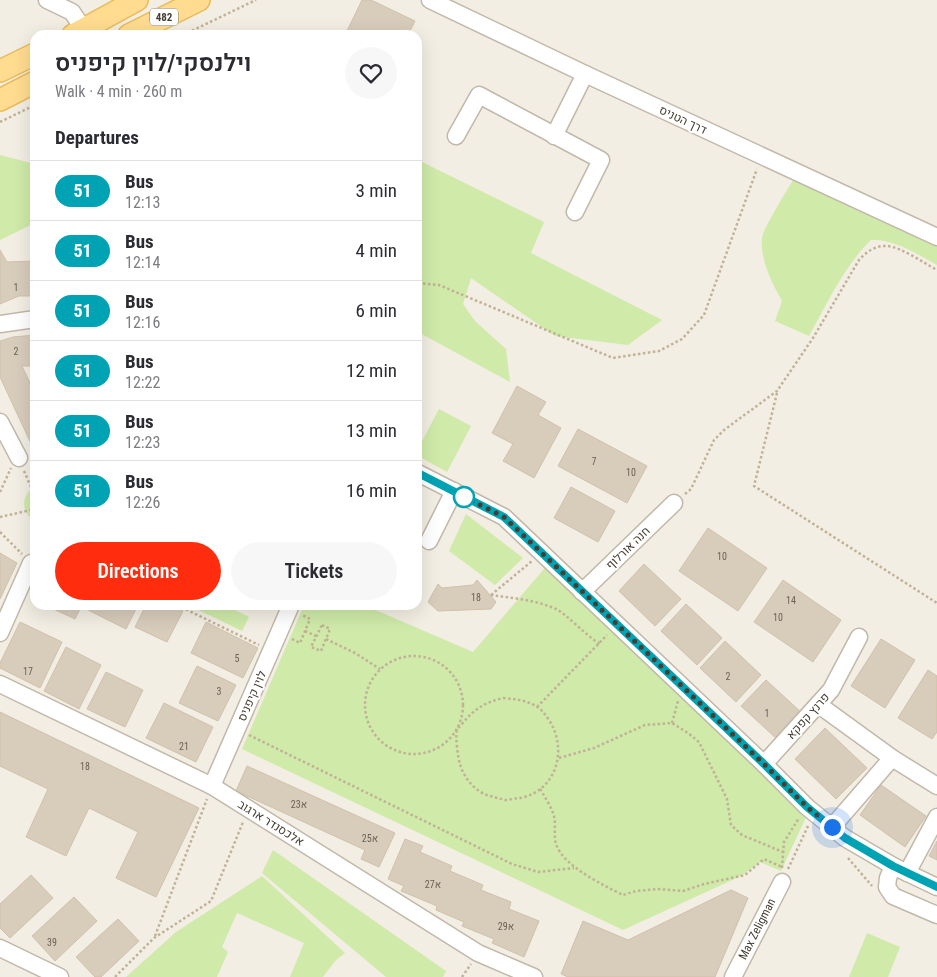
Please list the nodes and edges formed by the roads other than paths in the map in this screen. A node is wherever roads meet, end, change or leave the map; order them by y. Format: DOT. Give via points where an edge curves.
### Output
graph roads {
  1 [pos="47,0"];
  2 [pos="137,0"];
  3 [pos="199,0"];
  4 [pos="430,0"];
  5 [pos="78,30"];
  6 [pos="83,30"];
  7 [pos="139,30"];
  8 [pos="30,56"];
  9 [pos="0,71"];
  10 [pos="585,74"];
  11 [pos="30,85"];
  12 [pos="0,100"];
  13 [pos="456,136"];
  14 [pos="554,136"];
  15 [pos="575,212"];
  16 [pos="937,237"];
  17 [pos="30,320"];
  18 [pos="0,324"];
  19 [pos="0,422"];
  20 [pos="19,458"];
  21 [pos="422,475"];
  22 [pos="454,491"];
  23 [pos="674,503"];
  24 [pos="429,541"];
  25 [pos="30,565"];
  26 [pos="582,592"];
  27 [pos="296,610"];
  28 [pos="0,633"];
  29 [pos="859,637"];
  30 [pos="0,684"];
  31 [pos="819,705"];
  32 [pos="892,758"];
  33 [pos="764,764"];
  34 [pos="212,786"];
  35 [pos="937,786"];
  36 [pos="937,817"];
  37 [pos="832,827"];
  38 [pos="900,870"];
  39 [pos="782,874"];
  40 [pos="937,887"];
  41 [pos="937,915"];
  42 [pos="0,948"];
  43 [pos="60,977"];
  44 [pos="534,977"];
  45 [pos="732,977"];
  1 -- 5 [label="street" via="72,12"];
  2 -- 6 [label="main road, 482"];
  3 -- 7 [label="main road, 482"];
  4 -- 10 [label="street, דרך הטניס"];
  8 -- 9 [label="main road"];
  10 -- 14 [label="street"];
  10 -- 16 [label="street, דרך הטניס"];
  11 -- 12 [label="main road"];
  13 -- 14 [label="street" via="479,95"];
  14 -- 15 [label="street" via="601,160"];
  17 -- 18 [label="street"];
  19 -- 20 [label="street"];
  21 -- 22 [label="street"];
  22 -- 24 [label="street"];
  22 -- 26 [label="street" via="504,517"];
  23 -- 26 [label="street, חנה אורלוף"];
  25 -- 28 [label="street"];
  26 -- 33 [label="street"];
  27 -- 34 [label="street, לוין קיפניס" via="272,651"];
  29 -- 31 [label="street, פרנץ קפקא" via="831,690"];
  30 -- 34 [label="street, אלכסנדר ארגוב"];
  31 -- 32 [label="street"];
  31 -- 33 [label="street, פרנץ קפקא"];
  32 -- 35 [label="street"];
  32 -- 37 [label="street"];
  33 -- 37 [label="street"];
  34 -- 44 [label="street, אלכסנדר ארגוב" via="478,952"];
  36 -- 38 [label="street"];
  37 -- 38 [label="street"];
  38 -- 40 [label="street"];
  38 -- 41 [label="street" via="888,878 887,887 893,896"];
  39 -- 45 [label="street, Max Zeligman"];
  42 -- 43 [label="street"];
}
